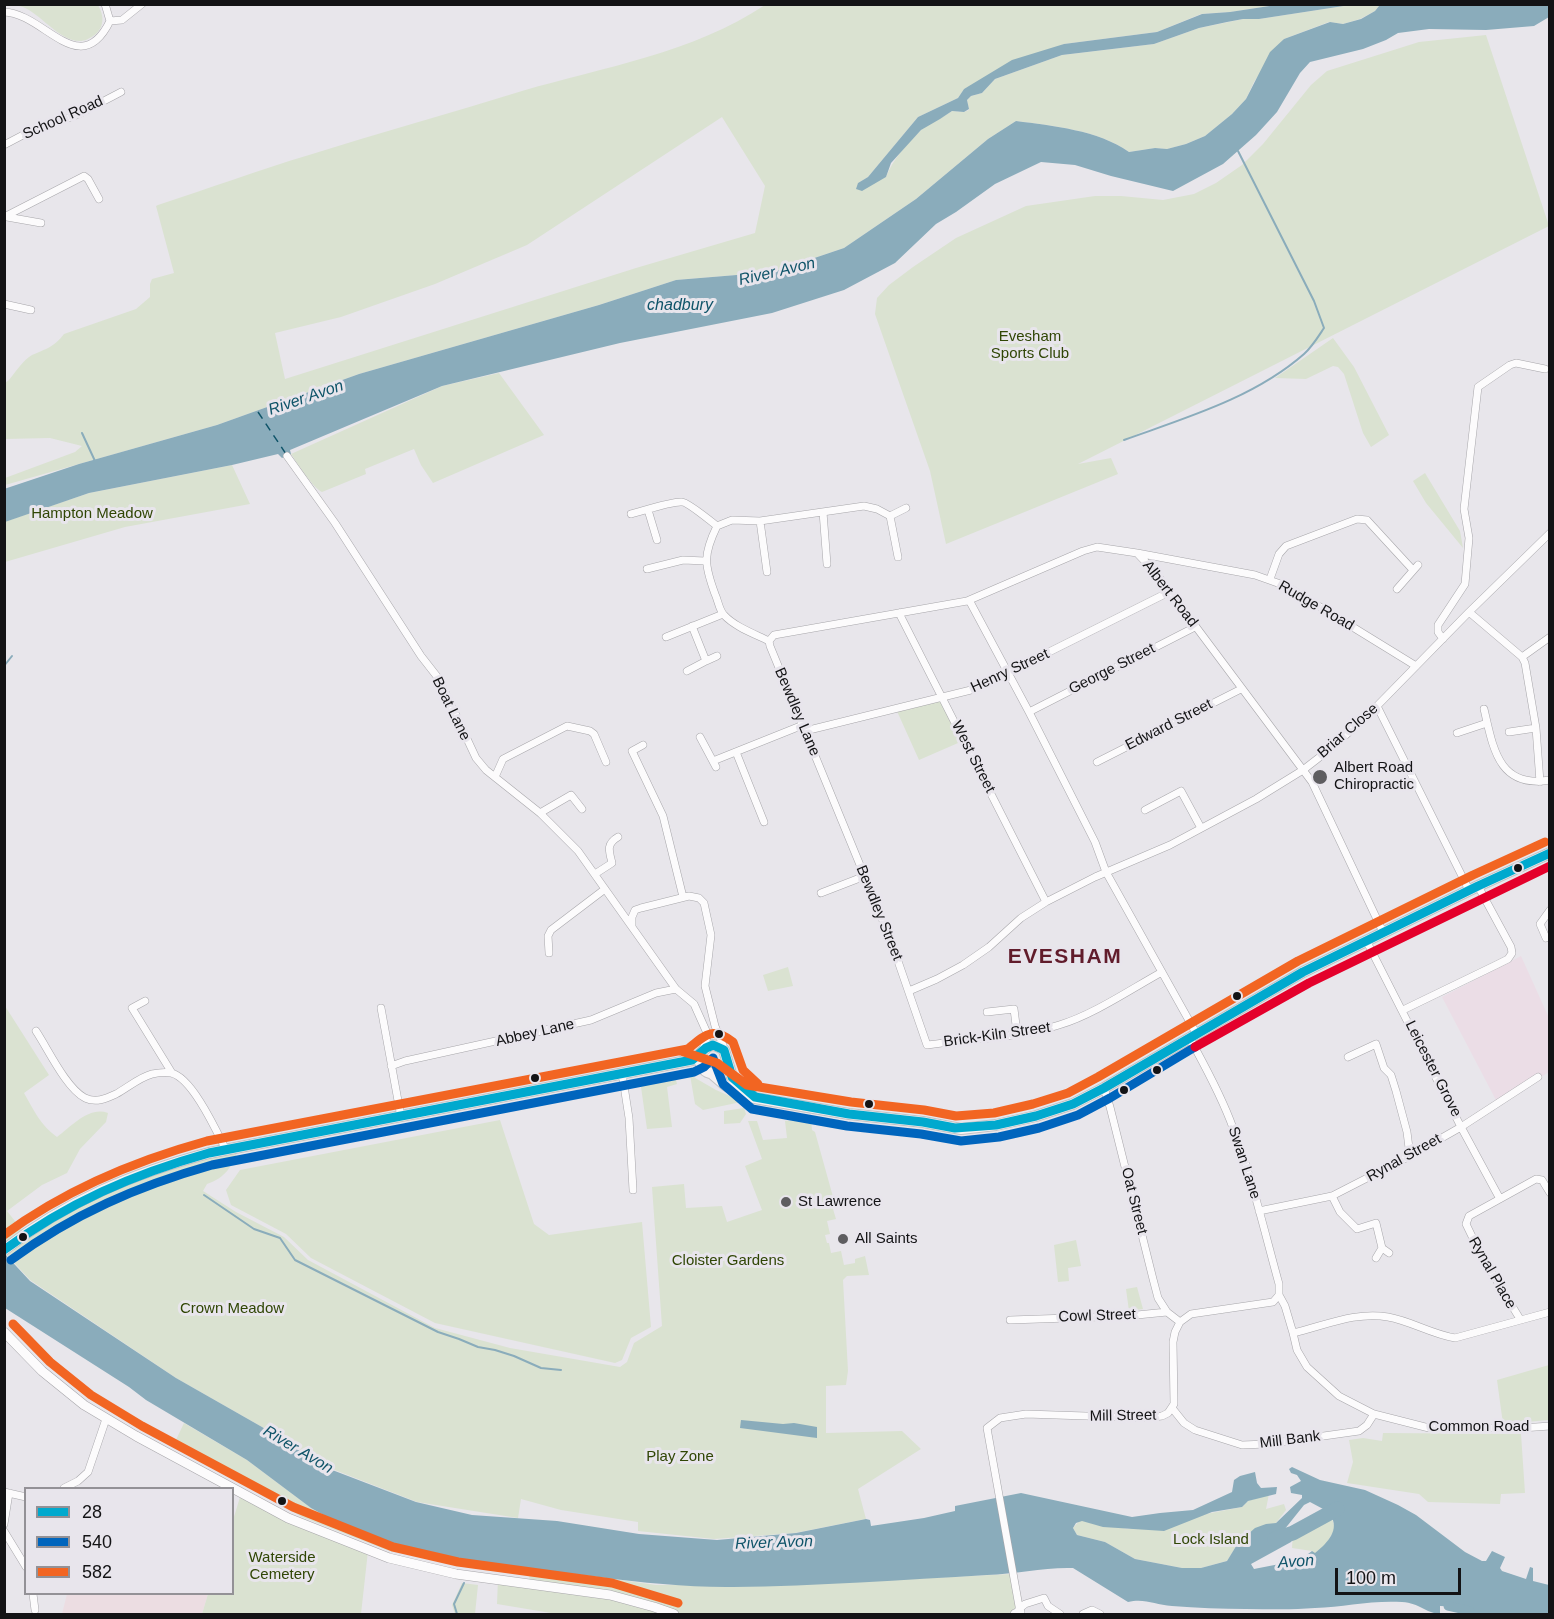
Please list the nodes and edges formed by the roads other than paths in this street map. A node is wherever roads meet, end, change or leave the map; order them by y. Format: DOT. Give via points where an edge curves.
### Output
graph roads {
  1 [pos="105,4"];
  2 [pos="142,4"];
  3 [pos="4,12"];
  4 [pos="110,21"];
  5 [pos="121,92"];
  6 [pos="4,145"];
  7 [pos="99,199"];
  8 [pos="6,217"];
  9 [pos="41,223"];
  10 [pos="4,304"];
  11 [pos="31,310"];
  12 [pos="1545,369"];
  13 [pos="287,456"];
  14 [pos="906,508"];
  15 [pos="648,510"];
  16 [pos="823,512"];
  17 [pos="631,514"];
  18 [pos="890,516"];
  19 [pos="759,521"];
  20 [pos="717,526"];
  21 [pos="1550,533"];
  22 [pos="657,540"];
  23 [pos="1137,553"];
  24 [pos="898,557"];
  25 [pos="705,561"];
  26 [pos="827,564"];
  27 [pos="647,569"];
  28 [pos="767,572"];
  29 [pos="1269,579"];
  30 [pos="1397,589"];
  31 [pos="1170,592"];
  32 [pos="969,600"];
  33 [pos="899,612"];
  34 [pos="1469,612"];
  35 [pos="723,614"];
  36 [pos="692,627"];
  37 [pos="1196,627"];
  38 [pos="666,637"];
  39 [pos="1550,637"];
  40 [pos="1443,639"];
  41 [pos="770,641"];
  42 [pos="717,656"];
  43 [pos="1522,657"];
  44 [pos="706,661"];
  45 [pos="1416,666"];
  46 [pos="687,671"];
  47 [pos="1008,673"];
  48 [pos="1241,688"];
  49 [pos="943,698"];
  50 [pos="1377,706"];
  51 [pos="1484,709"];
  52 [pos="1029,712"];
  53 [pos="1487,723"];
  54 [pos="804,728"];
  55 [pos="1536,728"];
  56 [pos="1509,732"];
  57 [pos="1457,733"];
  58 [pos="700,736"];
  59 [pos="644,745"];
  60 [pos="736,752"];
  61 [pos="606,762"];
  62 [pos="1097,762"];
  63 [pos="1302,770"];
  64 [pos="495,777"];
  65 [pos="1550,780"];
  66 [pos="1540,782"];
  67 [pos="827,784"];
  68 [pos="582,809"];
  69 [pos="1145,810"];
  70 [pos="772,812"];
  71 [pos="540,813"];
  72 [pos="1201,828"];
  73 [pos="618,837"];
  74 [pos="1550,854"];
  75 [pos="1106,872"];
  76 [pos="595,874"];
  77 [pos="865,876"];
  78 [pos="1474,888"];
  79 [pos="605,890"];
  80 [pos="821,893"];
  81 [pos="683,897"];
  82 [pos="1046,902"];
  83 [pos="620,910"];
  84 [pos="635,910"];
  85 [pos="1550,910"];
  86 [pos="632,926"];
  87 [pos="1383,932"];
  88 [pos="1546,938"];
  89 [pos="1366,940"];
  90 [pos="549,953"];
  91 [pos="1162,972"];
  92 [pos="676,989"];
  93 [pos="909,991"];
  94 [pos="145,1001"];
  95 [pos="381,1008"];
  96 [pos="1403,1010"];
  97 [pos="987,1012"];
  98 [pos="36,1031"];
  99 [pos="1017,1033"];
  100 [pos="1193,1035"];
  101 [pos="927,1045"];
  102 [pos="721,1047"];
  103 [pos="702,1052"];
  104 [pos="1348,1057"];
  105 [pos="676,1062"];
  106 [pos="727,1062"];
  107 [pos="390,1066"];
  108 [pos="709,1072"];
  109 [pos="172,1073"];
  110 [pos="622,1073"];
  111 [pos="1538,1077"];
  112 [pos="1104,1088"];
  113 [pos="755,1097"];
  114 [pos="401,1117"];
  115 [pos="1461,1126"];
  116 [pos="226,1150"];
  117 [pos="1410,1156"];
  118 [pos="633,1190"];
  119 [pos="1550,1193"];
  120 [pos="1332,1196"];
  121 [pos="1500,1199"];
  122 [pos="1259,1211"];
  123 [pos="4,1250"];
  124 [pos="1376,1258"];
  125 [pos="1279,1296"];
  126 [pos="1167,1312"];
  127 [pos="1550,1312"];
  128 [pos="1010,1320"];
  129 [pos="1520,1320"];
  130 [pos="1180,1322"];
  131 [pos="4,1332"];
  132 [pos="1293,1333"];
  133 [pos="1173,1408"];
  134 [pos="1374,1414"];
  135 [pos="106,1419"];
  136 [pos="1550,1426"];
  137 [pos="66,1487"];
  138 [pos="231,1487"];
  139 [pos="234,1489"];
  140 [pos="7,1492"];
  141 [pos="24,1496"];
  142 [pos="4,1524"];
  143 [pos="4,1531"];
  144 [pos="24,1564"];
  145 [pos="33,1595"];
  146 [pos="35,1610"];
  147 [pos="1018,1612"];
  148 [pos="674,1614"];
  149 [pos="1060,1614"];
  150 [pos="1083,1614"];
  151 [pos="1100,1614"];
  1 -- 4 [label="street"];
  2 -- 4 [label="street" via="122,20"];
  3 -- 4 [label="street" via="32,20 74,47 91,44"];
  5 -- 6 [label="street, School Road"];
  7 -- 8 [label="street" via="84,176"];
  8 -- 9 [label="street"];
  10 -- 11 [label="street"];
  12 -- 40 [label="street" via="1516,363 1478,387 1464,509 1469,538 1465,584 1438,625"];
  13 -- 64 [label="street, Boat Lane" via="439,679 476,758"];
  14 -- 18 [label="street"];
  15 -- 17 [label="street"];
  15 -- 20 [label="street" via="682,501"];
  15 -- 22 [label="street"];
  16 -- 18 [label="street" via="864,506"];
  16 -- 19 [label="street"];
  16 -- 26 [label="street"];
  18 -- 24 [label="street"];
  19 -- 20 [label="street" via="732,520"];
  19 -- 28 [label="street"];
  20 -- 25 [label="street"];
  21 -- 34 [label="street, Briar Close"];
  23 -- 29 [label="street, Rudge Road"];
  23 -- 31 [label="street, Albert Road"];
  23 -- 32 [label="street, Albert Road" via="1097,547"];
  25 -- 27 [label="street" via="683,560"];
  25 -- 35 [label="street"];
  29 -- 30 [label="street" via="1286,546 1357,519 1367,520 1416,568"];
  29 -- 45 [label="street, Rudge Road"];
  31 -- 37 [label="street, Albert Road"];
  31 -- 47 [label="street, Henry Street"];
  32 -- 33 [label="street, Albert Road"];
  32 -- 47 [label="street, Swan Lane"];
  33 -- 41 [label="street, Albert Road" via="774,635"];
  33 -- 49 [label="street, West Street"];
  34 -- 40 [label="street, Briar Close"];
  34 -- 43 [label="street"];
  35 -- 36 [label="street"];
  35 -- 41 [label="street"];
  36 -- 38 [label="street"];
  36 -- 44 [label="street"];
  37 -- 48 [label="street, Albert Road"];
  37 -- 52 [label="street, George Street"];
  39 -- 43 [label="street"];
  40 -- 45 [label="street, Briar Close"];
  41 -- 54 [label="street, Bewdley Lane"];
  42 -- 44 [label="street"];
  43 -- 55 [label="street"];
  44 -- 46 [label="street"];
  45 -- 50 [label="street, Briar Close"];
  47 -- 49 [label="street, Henry Street" via="975,689"];
  47 -- 52 [label="street, Swan Lane"];
  48 -- 62 [label="street, Edward Street"];
  48 -- 63 [label="street, Albert Road"];
  49 -- 54 [label="street, Henry Street"];
  49 -- 82 [label="street, West Street"];
  50 -- 63 [label="street, Briar Close"];
  50 -- 78 [label="street"];
  51 -- 53 [label="street"];
  52 -- 75 [label="street, Swan Lane" via="1095,842"];
  53 -- 57 [label="street"];
  53 -- 66 [label="street" via="1505,770 1519,778"];
  54 -- 60 [label="street, Henry Street"];
  54 -- 67 [label="street, Bewdley Lane"];
  55 -- 56 [label="street"];
  55 -- 66 [label="street"];
  58 -- 60 [label="street, Henry Street" via="714,764"];
  59 -- 81 [label="street" via="632,751 663,816"];
  60 -- 70 [label="street" via="763,819"];
  61 -- 64 [label="street" via="590,730 567,726 502,759"];
  63 -- 72 [label="street, Briar Close"];
  63 -- 87 [label="street, Albert Road" via="1321,799"];
  64 -- 71 [label="street, Boat Lane"];
  65 -- 66 [label="street"];
  67 -- 77 [label="street, Bewdley Street"];
  68 -- 71 [label="street" via="571,795"];
  69 -- 72 [label="street" via="1181,791"];
  71 -- 76 [label="street, Boat Lane" via="579,851"];
  72 -- 75 [label="street, Briar Close"];
  73 -- 76 [label="street" via="609,845 612,863"];
  74 -- 78 [label="main road"];
  75 -- 82 [label="street, Briar Close"];
  75 -- 91 [label="street, Swan Lane"];
  76 -- 79 [label="street, Boat Lane"];
  77 -- 80 [label="street"];
  77 -- 93 [label="street, Bewdley Street"];
  78 -- 87 [label="main road"];
  78 -- 96 [label="street" via="1512,953 1496,965"];
  79 -- 83 [label="street, Boat Lane"];
  79 -- 90 [label="street" via="548,928"];
  81 -- 84 [label="street"];
  81 -- 102 [label="street" via="699,898 706,906 711,935 705,986"];
  82 -- 93 [label="street, Briar Close" via="963,964"];
  83 -- 84 [label="street"];
  83 -- 86 [label="street, Boat Lane"];
  84 -- 86 [label="street"];
  85 -- 88 [label="street" via="1540,924"];
  86 -- 92 [label="street, Boat Lane"];
  87 -- 89 [label="main road"];
  89 -- 96 [label="street, Leicester Grove"];
  89 -- 100 [label="main road"];
  91 -- 99 [label="street, Brick-Kiln Street" via="1060,1025"];
  91 -- 100 [label="street, Swan Lane"];
  92 -- 103 [label="street, Boat Lane" via="694,1004 702,1019 707,1037"];
  92 -- 107 [label="street, Abbey Lane" via="656,993 591,1020"];
  93 -- 101 [label="street, Bewdley Street"];
  94 -- 109 [label="street" via="132,1008"];
  95 -- 107 [label="street"];
  96 -- 115 [label="street, Leicester Grove"];
  97 -- 99 [label="street" via="1014,1009"];
  98 -- 109 [label="street" via="74,1089 94,1101 150,1075"];
  99 -- 101 [label="street, Brick-Kiln Street"];
  100 -- 112 [label="main road"];
  100 -- 122 [label="street, Swan Lane" via="1230,1121"];
  102 -- 103 [label="main road" via="714,1045"];
  102 -- 106 [label="main road"];
  103 -- 105 [label="main road" via="692,1060"];
  103 -- 108 [label="main road" via="700,1065"];
  104 -- 117 [label="street" via="1376,1044 1396,1091"];
  105 -- 108 [label="main road"];
  105 -- 110 [label="main road"];
  106 -- 108 [label="main road" via="721,1071"];
  106 -- 113 [label="main road" via="736,1082"];
  107 -- 114 [label="street"];
  108 -- 113 [label="main road" via="733,1091"];
  109 -- 116 [label="street" via="198,1099"];
  110 -- 114 [label="main road"];
  110 -- 118 [label="street"];
  111 -- 115 [label="street, Rynal Street"];
  112 -- 113 [label="main road" via="1036,1116 961,1129"];
  112 -- 126 [label="street, Oat Street" via="1158,1299"];
  114 -- 116 [label="main road"];
  115 -- 117 [label="street, Rynal Street"];
  115 -- 121 [label="street, Leicester Grove"];
  116 -- 123 [label="main road" via="157,1167 106,1188 57,1214"];
  117 -- 120 [label="street, Rynal Street"];
  119 -- 121 [label="street, Rynal Place" via="1542,1180 1536,1179"];
  120 -- 122 [label="street, Rynal Street"];
  120 -- 124 [label="street" via="1344,1218 1357,1229 1376,1223 1385,1250"];
  121 -- 129 [label="street, Rynal Place" via="1469,1216 1466,1224"];
  122 -- 125 [label="street, Swan Lane"];
  125 -- 130 [label="street" via="1273,1302 1195,1313"];
  125 -- 132 [label="street"];
  126 -- 128 [label="street, Cowl Street"];
  126 -- 130 [label="street"];
  127 -- 129 [label="street, Rynal Place"];
  129 -- 132 [label="street, Rynal Place" via="1455,1338 1389,1317 1367,1316"];
  130 -- 133 [label="street, Mill Street" via="1173,1341"];
  131 -- 135 [label="main road" via="42,1371"];
  132 -- 134 [label="street, Common Road" via="1307,1367 1339,1396"];
  133 -- 134 [label="street, Mill Bank" via="1195,1430 1242,1445 1359,1431"];
  133 -- 147 [label="street, Mill Street" via="1162,1416 1146,1418 1026,1414 1000,1418 987,1428"];
  134 -- 136 [label="street, Common Road" via="1429,1428"];
  135 -- 137 [label="street" via="88,1472"];
  135 -- 138 [label="main road"];
  139 -- 148 [label="main road" via="288,1518 389,1558 456,1574 610,1595"];
  140 -- 141 [label="street"];
  140 -- 142 [label="street"];
  143 -- 144 [label="street"];
  145 -- 146 [label="street"];
  147 -- 149 [label="street" via="1025,1604 1044,1598"];
  150 -- 151 [label="street" via="1092,1610"];
}
